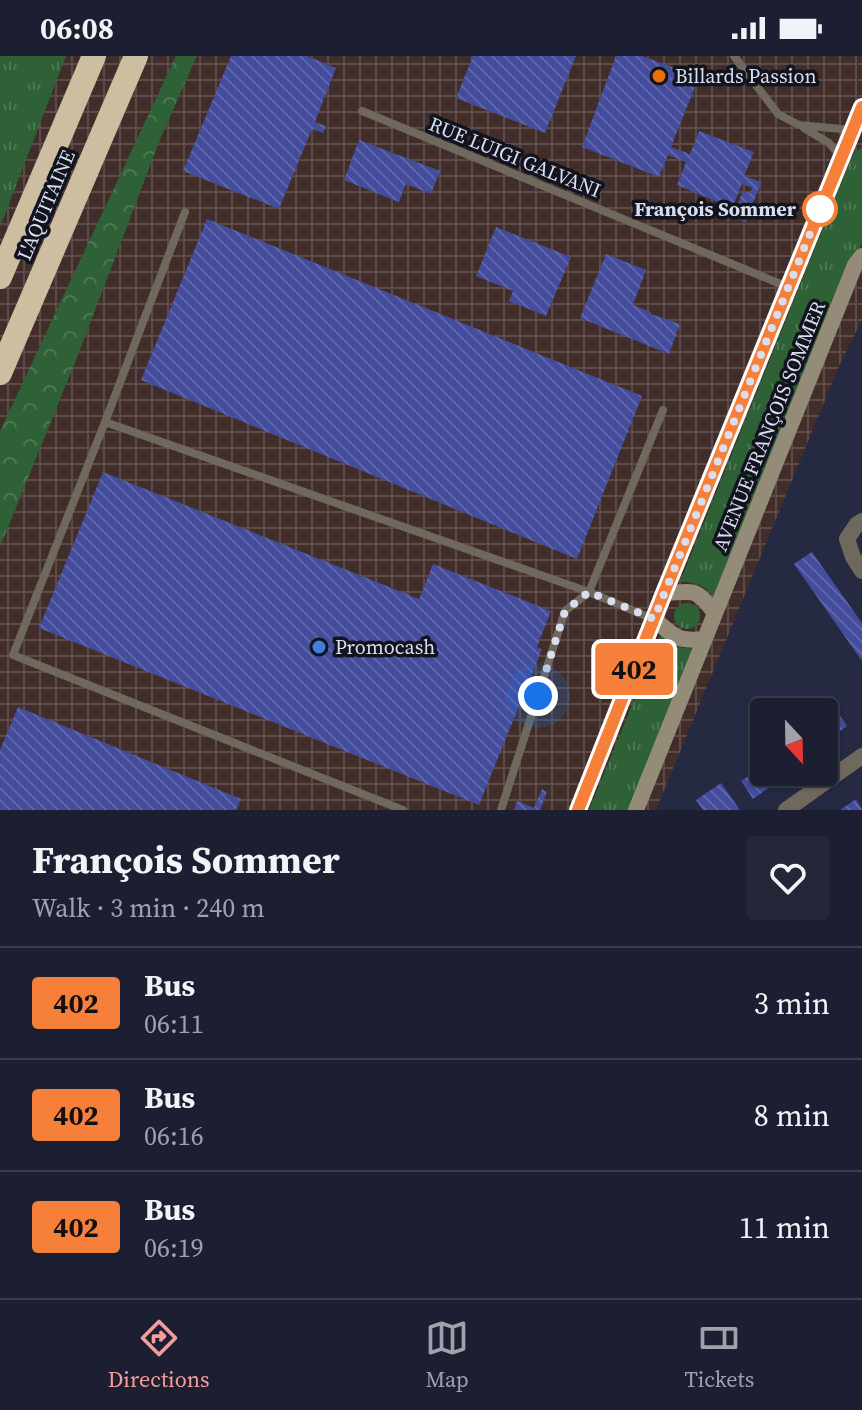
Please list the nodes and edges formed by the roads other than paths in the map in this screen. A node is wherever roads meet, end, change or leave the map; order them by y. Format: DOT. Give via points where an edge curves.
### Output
graph roads {
  1 [pos="94,56"];
  2 [pos="136,56"];
  3 [pos="734,56"];
  4 [pos="862,107"];
  5 [pos="362,111"];
  6 [pos="799,125"];
  7 [pos="859,133"];
  8 [pos="841,157"];
  9 [pos="185,212"];
  10 [pos="862,256"];
  11 [pos="0,277"];
  12 [pos="789,287"];
  13 [pos="0,373"];
  14 [pos="663,410"];
  15 [pos="105,422"];
  16 [pos="862,521"];
  17 [pos="862,571"];
  18 [pos="589,592"];
  19 [pos="664,593"];
  20 [pos="715,613"];
  21 [pos="654,619"];
  22 [pos="704,639"];
  23 [pos="862,756"];
  24 [pos="403,810"];
  25 [pos="501,810"];
  26 [pos="578,810"];
  27 [pos="636,810"];
  28 [pos="786,810"];
  1 -- 11 [label="highway, L'AQUITAINE"];
  2 -- 13 [label="highway, L'AQUITAINE"];
  3 -- 6 [label="lane" via="778,114"];
  4 -- 7 [label="street, AVENUE FRANÇOIS SOMMER"];
  5 -- 12 [label="lane, RUE LUIGI GALVANI"];
  6 -- 7 [label="lane"];
  6 -- 8 [label="lane"];
  7 -- 8 [label="street, AVENUE FRANÇOIS SOMMER"];
  8 -- 12 [label="street, AVENUE FRANÇOIS SOMMER"];
  9 -- 15 [label="lane"];
  10 -- 20 [label="street, AVENUE FRANÇOIS SOMMER"];
  12 -- 19 [label="street, AVENUE FRANÇOIS SOMMER"];
  14 -- 18 [label="lane"];
  15 -- 18 [label="lane"];
  15 -- 24 [label="lane" via="13,655"];
  16 -- 17 [label="street" via="847,539"];
  18 -- 21 [label="lane"];
  18 -- 25 [label="lane" via="565,611"];
  19 -- 20 [label="street" via="693,592 703,596"];
  19 -- 21 [label="street"];
  20 -- 22 [label="street"];
  21 -- 22 [label="street" via="685,641"];
  21 -- 26 [label="street"];
  22 -- 27 [label="street"];
  23 -- 28 [label="street"];
}
